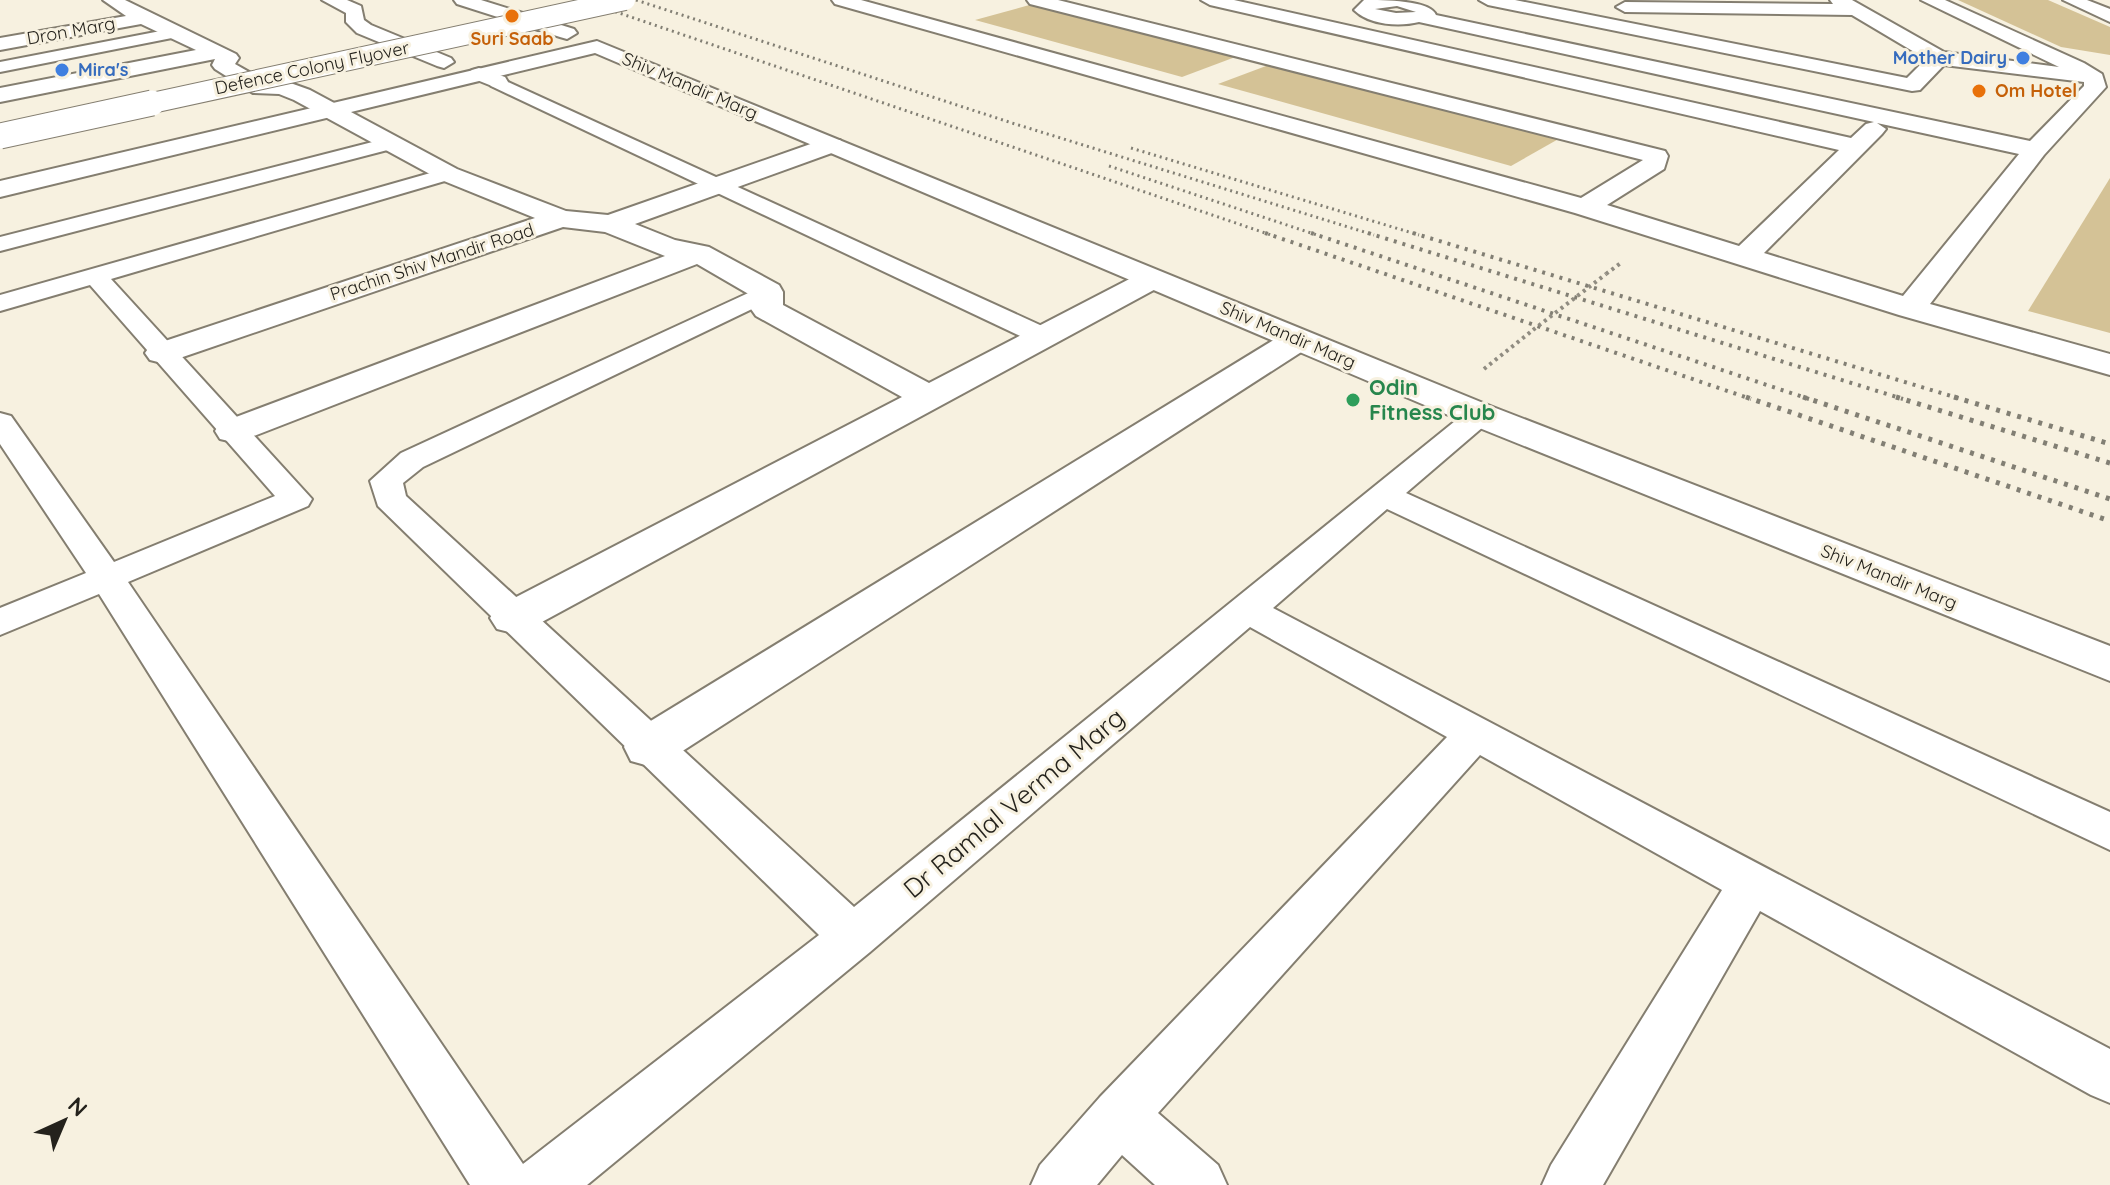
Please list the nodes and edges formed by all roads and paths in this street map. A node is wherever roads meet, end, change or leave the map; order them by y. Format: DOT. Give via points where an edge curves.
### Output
graph roads {
  1 [pos="112,0"];
  2 [pos="331,0"];
  3 [pos="463,0"];
  4 [pos="561,0"];
  5 [pos="625,0"];
  6 [pos="841,0"];
  7 [pos="1036,0"];
  8 [pos="1210,0"];
  9 [pos="1488,0"];
  10 [pos="1930,0"];
  11 [pos="2072,0"];
  12 [pos="1848,5"];
  13 [pos="1518,6"];
  14 [pos="1366,7"];
  15 [pos="1420,7"];
  16 [pos="2110,16"];
  17 [pos="143,18"];
  18 [pos="1344,30"];
  19 [pos="176,33"];
  20 [pos="569,34"];
  21 [pos="1,43"];
  22 [pos="598,48"];
  23 [pos="223,55"];
  24 [pos="1268,58"];
  25 [pos="1939,58"];
  26 [pos="0,67"];
  27 [pos="414,68"];
  28 [pos="1239,68"];
  29 [pos="450,71"];
  30 [pos="488,78"];
  31 [pos="1209,78"];
  32 [pos="2099,79"];
  33 [pos="1912,85"];
  34 [pos="1167,93"];
  35 [pos="0,95"];
  36 [pos="332,99"];
  37 [pos="0,117"];
  38 [pos="1885,117"];
  39 [pos="0,136"];
  40 [pos="392,143"];
  41 [pos="831,145"];
  42 [pos="1857,147"];
  43 [pos="2035,150"];
  44 [pos="448,174"];
  45 [pos="717,185"];
  46 [pos="0,189"];
  47 [pos="1585,207"];
  48 [pos="561,219"];
  49 [pos="610,224"];
  50 [pos="0,244"];
  51 [pos="699,253"];
  52 [pos="1745,256"];
  53 [pos="1606,274"];
  54 [pos="95,276"];
  55 [pos="1152,279"];
  56 [pos="768,292"];
  57 [pos="0,303"];
  58 [pos="1910,308"];
  59 [pos="1044,337"];
  60 [pos="1297,340"];
  61 [pos="162,353"];
  62 [pos="2110,365"];
  63 [pos="1486,367"];
  64 [pos="930,398"];
  65 [pos="1480,415"];
  66 [pos="0,422"];
  67 [pos="233,431"];
  68 [pos="1381,494"];
  69 [pos="107,578"];
  70 [pos="1246,609"];
  71 [pos="513,618"];
  72 [pos="0,622"];
  73 [pos="2110,664"];
  74 [pos="1476,733"];
  75 [pos="649,747"];
  76 [pos="2110,832"];
  77 [pos="1752,883"];
  78 [pos="853,937"];
  79 [pos="2110,1077"];
  80 [pos="1119,1116"];
  81 [pos="503,1185"];
  82 [pos="542,1185"];
  83 [pos="1060,1185"];
  84 [pos="1198,1185"];
  85 [pos="1571,1185"];
  1 -- 17 [label="street"];
  2 -- 29 [label="street" via="355,10 355,22 364,29"];
  3 -- 20 [label="street, Shiv Mandir Marg"];
  4 -- 37 [label="street, Defence Colony Flyover"];
  5 -- 39 [label="street, Defence Colony Flyover, bridge"];
  6 -- 34 [label="street"];
  7 -- 24 [label="street"];
  8 -- 18 [label="street"];
  9 -- 13 [label="street"];
  10 -- 32 [label="street"];
  11 -- 16 [label="street"];
  12 -- 13 [label="street"];
  12 -- 25 [label="street"];
  13 -- 33 [label="street"];
  14 -- 15 [label="street" via="1386,1"];
  14 -- 18 [label="street"];
  15 -- 38 [label="street"];
  17 -- 19 [label="street"];
  17 -- 21 [label="street, Dron Marg"];
  18 -- 24 [label="street"];
  18 -- 42 [label="street"];
  19 -- 23 [label="street"];
  19 -- 26 [label="lane"];
  20 -- 22 [label="street, Shiv Mandir Marg"];
  20 -- 29 [label="street"];
  22 -- 30 [label="street"];
  22 -- 41 [label="street, Shiv Mandir Marg"];
  23 -- 35 [label="street"];
  23 -- 36 [label="street, Prachin Shiv Mandir Road" via="222,65 261,88"];
  24 -- 28 [label="street"];
  24 -- 47 [label="street" via="1656,156 1655,164"];
  25 -- 32 [label="street"];
  25 -- 33 [label="street"];
  27 -- 29 [label="street" via="422,80"];
  29 -- 30 [label="street"];
  29 -- 36 [label="street"];
  30 -- 45 [label="lane"];
  31 -- 34 [label="street"];
  32 -- 43 [label="street"];
  33 -- 38 [label="street"];
  34 -- 47 [label="street"];
  36 -- 40 [label="street, Prachin Shiv Mandir Road"];
  36 -- 46 [label="street"];
  38 -- 42 [label="street"];
  38 -- 43 [label="street"];
  40 -- 44 [label="street, Prachin Shiv Mandir Road"];
  40 -- 50 [label="lane"];
  41 -- 45 [label="street"];
  41 -- 55 [label="street, Shiv Mandir Marg"];
  42 -- 52 [label="street"];
  43 -- 58 [label="street"];
  44 -- 48 [label="street, Prachin Shiv Mandir Road"];
  44 -- 54 [label="lane"];
  45 -- 49 [label="street"];
  45 -- 59 [label="lane"];
  47 -- 52 [label="street"];
  48 -- 49 [label="street"];
  48 -- 61 [label="street, Prachin Shiv Mandir Road"];
  49 -- 51 [label="street" via="668,248"];
  51 -- 56 [label="street"];
  51 -- 67 [label="street"];
  52 -- 58 [label="street"];
  53 -- 63 [label="path, bridge"];
  54 -- 57 [label="lane"];
  54 -- 61 [label="lane"];
  55 -- 59 [label="street"];
  55 -- 60 [label="street, Shiv Mandir Marg"];
  56 -- 64 [label="street" via="767,309"];
  56 -- 71 [label="lane" via="412,460 386,481 390,499"];
  58 -- 62 [label="street"];
  59 -- 64 [label="street"];
  60 -- 65 [label="street, Shiv Mandir Marg"];
  60 -- 75 [label="street"];
  61 -- 67 [label="lane"];
  64 -- 71 [label="street"];
  65 -- 68 [label="lane, Dr Ramlal Verma Marg"];
  65 -- 73 [label="street, Shiv Mandir Marg"];
  66 -- 69 [label="lane"];
  67 -- 69 [label="lane" via="296,499"];
  68 -- 70 [label="lane, Dr Ramlal Verma Marg"];
  68 -- 76 [label="lane"];
  69 -- 72 [label="lane"];
  69 -- 81 [label="lane"];
  70 -- 74 [label="lane"];
  70 -- 78 [label="lane, Dr Ramlal Verma Marg"];
  71 -- 75 [label="lane"];
  74 -- 77 [label="lane"];
  74 -- 80 [label="lane"];
  75 -- 78 [label="lane"];
  77 -- 79 [label="lane"];
  77 -- 85 [label="lane"];
  78 -- 82 [label="lane, Dr Ramlal Verma Marg"];
  80 -- 83 [label="lane"];
  80 -- 84 [label="lane"];
}
